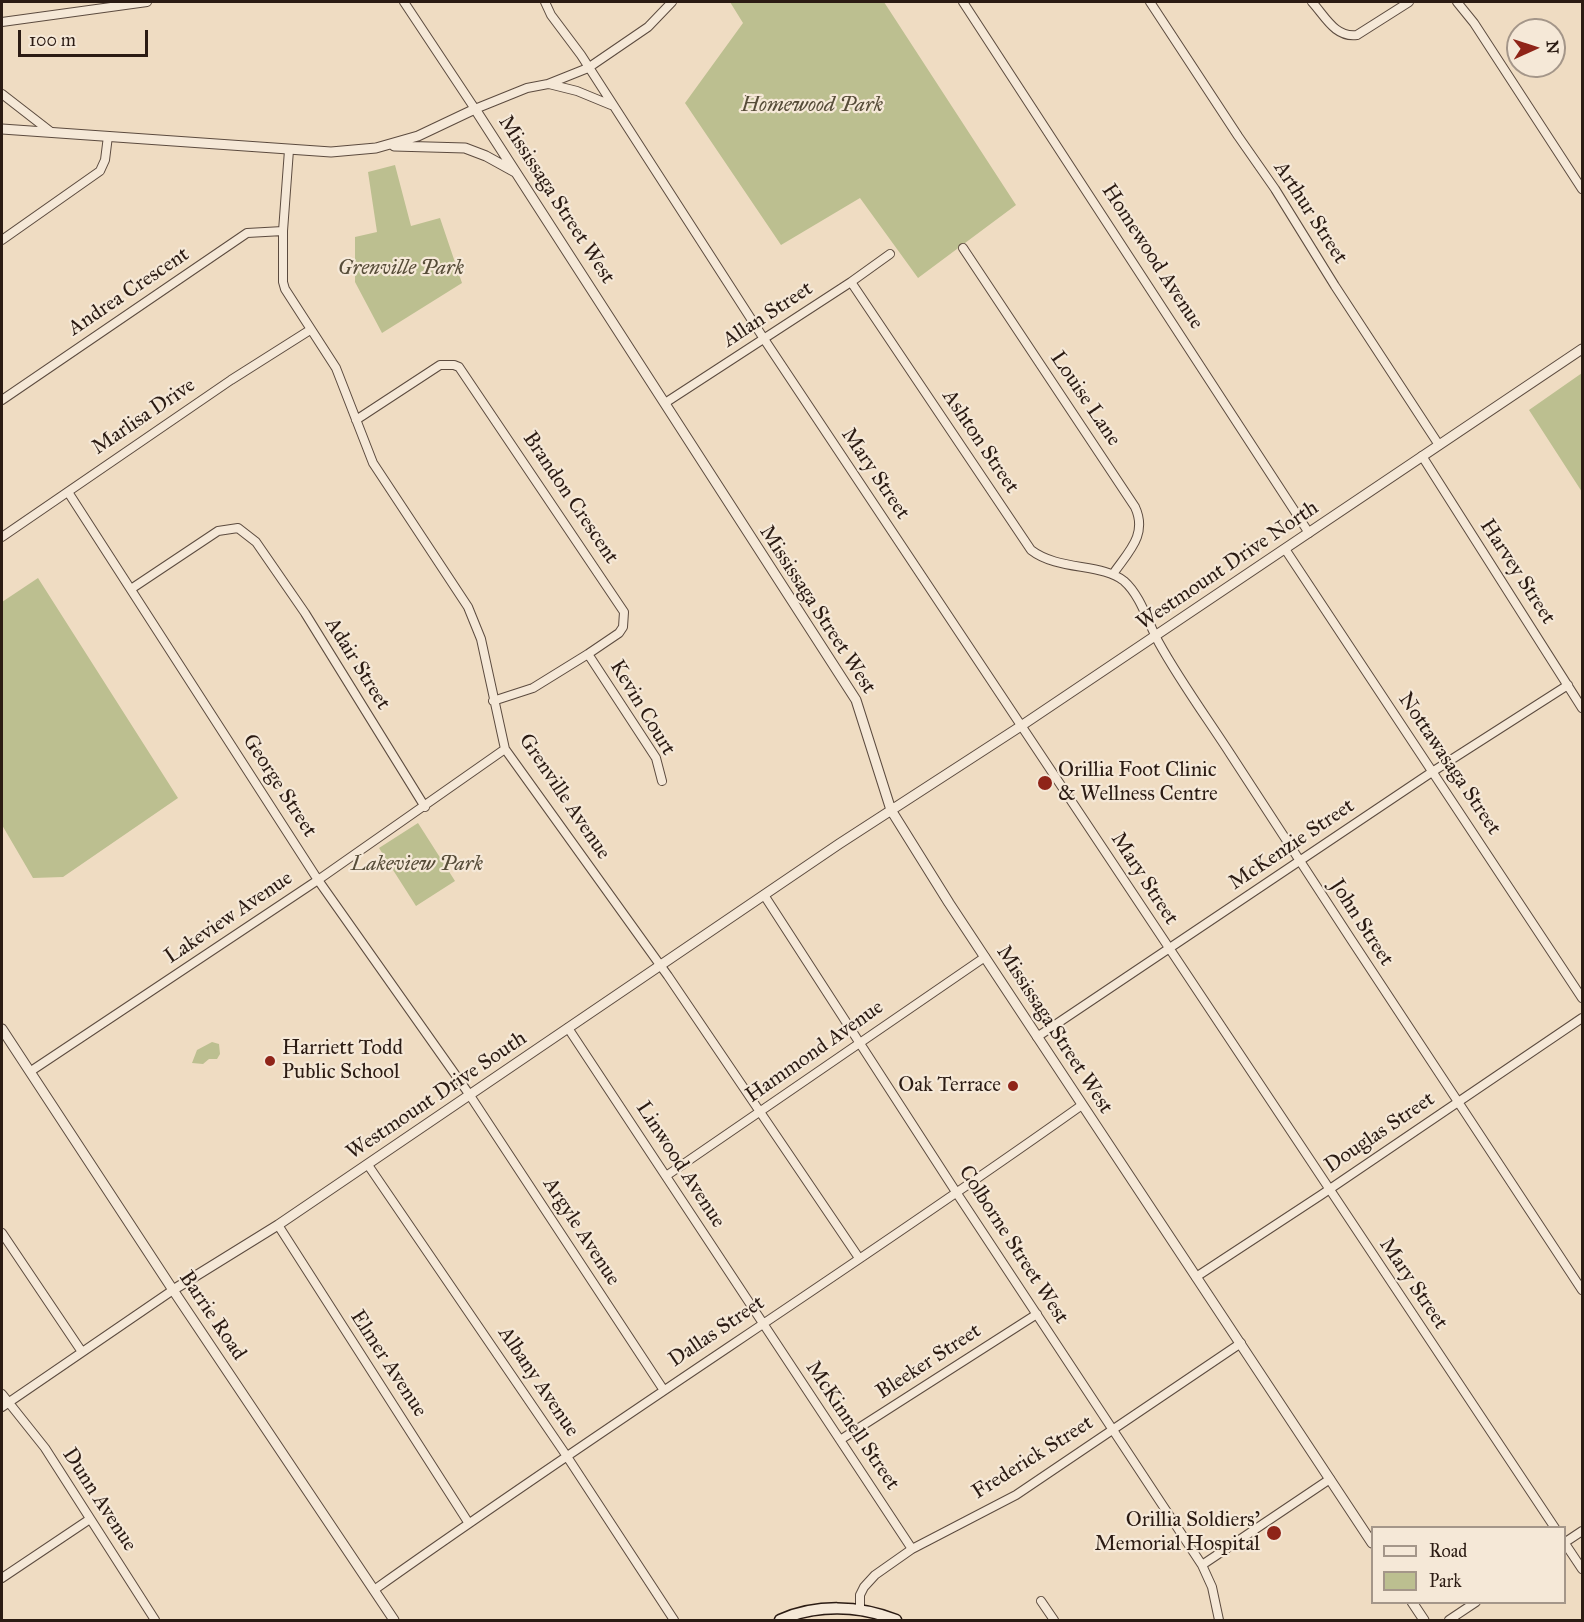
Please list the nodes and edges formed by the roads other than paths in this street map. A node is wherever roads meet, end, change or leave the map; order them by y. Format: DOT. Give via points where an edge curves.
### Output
graph roads {
  1 [pos="147,2"];
  2 [pos="404,2"];
  3 [pos="545,2"];
  4 [pos="672,2"];
  5 [pos="963,2"];
  6 [pos="1150,2"];
  7 [pos="1312,2"];
  8 [pos="1409,2"];
  9 [pos="1457,2"];
  10 [pos="2,22"];
  11 [pos="588,68"];
  12 [pos="548,84"];
  13 [pos="2,94"];
  14 [pos="613,106"];
  15 [pos="475,109"];
  16 [pos="2,129"];
  17 [pos="52,133"];
  18 [pos="108,136"];
  19 [pos="382,146"];
  20 [pos="289,150"];
  21 [pos="516,172"];
  22 [pos="1582,189"];
  23 [pos="283,231"];
  24 [pos="2,240"];
  25 [pos="963,248"];
  26 [pos="890,254"];
  27 [pos="851,282"];
  28 [pos="310,330"];
  29 [pos="764,339"];
  30 [pos="1582,349"];
  31 [pos="2,400"];
  32 [pos="665,403"];
  33 [pos="356,420"];
  34 [pos="1439,444"];
  35 [pos="1422,456"];
  36 [pos="68,492"];
  37 [pos="1310,533"];
  38 [pos="2,537"];
  39 [pos="1285,549"];
  40 [pos="1113,574"];
  41 [pos="131,589"];
  42 [pos="1156,636"];
  43 [pos="588,654"];
  44 [pos="1568,684"];
  45 [pos="493,701"];
  46 [pos="1582,708"];
  47 [pos="1021,726"];
  48 [pos="505,749"];
  49 [pos="1432,772"];
  50 [pos="662,781"];
  51 [pos="425,807"];
  52 [pos="891,810"];
  53 [pos="1300,861"];
  54 [pos="318,880"];
  55 [pos="764,895"];
  56 [pos="1169,949"];
  57 [pos="985,957"];
  58 [pos="661,966"];
  59 [pos="1582,998"];
  60 [pos="1582,1018"];
  61 [pos="568,1028"];
  62 [pos="2,1029"];
  63 [pos="1037,1037"];
  64 [pos="860,1041"];
  65 [pos="30,1071"];
  66 [pos="469,1094"];
  67 [pos="1457,1102"];
  68 [pos="1082,1105"];
  69 [pos="761,1113"];
  70 [pos="368,1165"];
  71 [pos="666,1176"];
  72 [pos="1328,1190"];
  73 [pos="956,1192"];
  74 [pos="278,1225"];
  75 [pos="2,1233"];
  76 [pos="859,1258"];
  77 [pos="1196,1277"];
  78 [pos="173,1290"];
  79 [pos="1582,1290"];
  80 [pos="1037,1314"];
  81 [pos="762,1323"];
  82 [pos="1241,1343"];
  83 [pos="82,1352"];
  84 [pos="663,1389"];
  85 [pos="2,1394"];
  86 [pos="5,1405"];
  87 [pos="1113,1429"];
  88 [pos="840,1440"];
  89 [pos="566,1455"];
  90 [pos="1330,1479"];
  91 [pos="90,1519"];
  92 [pos="468,1522"];
  93 [pos="1554,1526"];
  94 [pos="1582,1531"];
  95 [pos="1371,1540"];
  96 [pos="1566,1541"];
  97 [pos="1566,1544"];
  98 [pos="912,1549"];
  99 [pos="1202,1565"];
  100 [pos="1582,1569"];
  101 [pos="2,1578"];
  102 [pos="374,1590"];
  103 [pos="1041,1601"];
  104 [pos="1413,1604"];
  105 [pos="1473,1604"];
  106 [pos="860,1610"];
  107 [pos="155,1620"];
  108 [pos="394,1620"];
  109 [pos="674,1620"];
  110 [pos="780,1620"];
  111 [pos="896,1620"];
  112 [pos="1054,1620"];
  113 [pos="1219,1620"];
  114 [pos="1424,1620"];
  115 [pos="1449,1620"];
  1 -- 10 [label="street"];
  2 -- 15 [label="street"];
  3 -- 11 [label="street, Mary Street"];
  4 -- 11 [label="street" via="648,27"];
  5 -- 37 [label="street, Homewood Avenue"];
  6 -- 34 [label="street, Arthur Street"];
  7 -- 8 [label="street" via="1340,34 1348,36 1357,35"];
  9 -- 22 [label="street"];
  11 -- 12 [label="street"];
  11 -- 14 [label="street, Mary Street"];
  12 -- 14 [label="street"];
  12 -- 15 [label="street" via="527,88"];
  13 -- 17 [label="street"];
  14 -- 29 [label="street, Mary Street"];
  15 -- 19 [label="street, Mississaga Street West" via="418,136"];
  15 -- 21 [label="street, Mississaga Street West"];
  16 -- 17 [label="street, Mississaga Street West"];
  17 -- 18 [label="street, Mississaga Street West"];
  18 -- 20 [label="street, Mississaga Street West"];
  18 -- 24 [label="street" via="100,171"];
  19 -- 20 [label="street, Mississaga Street West" via="331,152"];
  19 -- 21 [label="street" via="465,148"];
  20 -- 23 [label="street, Grenville Avenue"];
  21 -- 32 [label="street, Mississaga Street West"];
  23 -- 28 [label="street, Grenville Avenue" via="283,282"];
  23 -- 31 [label="street, Andrea Crescent" via="247,233"];
  25 -- 40 [label="street, Louise Lane" via="1135,507 1139,536"];
  26 -- 27 [label="street, Allan Street"];
  27 -- 29 [label="street, Allan Street"];
  27 -- 40 [label="street, Ashton Street" via="1031,550 1053,562"];
  28 -- 33 [label="street, Grenville Avenue" via="336,368"];
  28 -- 36 [label="street, Marlisa Drive"];
  29 -- 32 [label="street, Allan Street"];
  29 -- 47 [label="street, Mary Street"];
  30 -- 34 [label="street, Westmount Drive North"];
  32 -- 52 [label="street, Mississaga Street West" via="856,700"];
  33 -- 43 [label="street, Brandon Crescent" via="440,365 459,367 624,612 619,633"];
  33 -- 45 [label="street, Grenville Avenue" via="381,477 468,607 481,639"];
  34 -- 35 [label="street, Westmount Drive North"];
  35 -- 37 [label="street, Westmount Drive North"];
  35 -- 44 [label="street, Harvey Street"];
  36 -- 38 [label="street, Marlisa Drive"];
  36 -- 41 [label="street, George Street"];
  37 -- 39 [label="street, Westmount Drive North"];
  39 -- 42 [label="street, Westmount Drive North"];
  39 -- 49 [label="street, Nottawasaga Street"];
  40 -- 42 [label="street, John Street" via="1125,582"];
  41 -- 51 [label="street, Adair Street" via="218,531 238,528 256,542 305,613"];
  41 -- 54 [label="street, George Street"];
  42 -- 47 [label="street, Westmount Drive North"];
  42 -- 53 [label="street, John Street"];
  43 -- 45 [label="street, Brandon Crescent" via="533,688"];
  43 -- 50 [label="street, Kevin Court" via="656,759"];
  44 -- 46 [label="street, Harvey Street"];
  44 -- 49 [label="street, McKenzie Street"];
  45 -- 48 [label="street, Grenville Avenue"];
  47 -- 52 [label="street, Westmount Drive North"];
  47 -- 56 [label="street, Mary Street"];
  48 -- 51 [label="street, Lakeview Avenue"];
  48 -- 58 [label="street, Grenville Avenue"];
  49 -- 53 [label="street, McKenzie Street"];
  49 -- 59 [label="street, Nottawasaga Street"];
  51 -- 54 [label="street, Lakeview Avenue"];
  52 -- 55 [label="street, Westmount Drive South"];
  52 -- 57 [label="street, Mississaga Street West"];
  53 -- 56 [label="street, McKenzie Street"];
  53 -- 67 [label="street, John Street"];
  54 -- 65 [label="street, Lakeview Avenue"];
  54 -- 66 [label="street, George Street"];
  55 -- 58 [label="street, Westmount Drive South"];
  55 -- 64 [label="street, Colborne Street West"];
  56 -- 63 [label="street, McKenzie Street"];
  56 -- 72 [label="street, Mary Street"];
  57 -- 63 [label="street, Mississaga Street West"];
  57 -- 64 [label="street, Hammond Avenue"];
  58 -- 61 [label="street, Westmount Drive South"];
  58 -- 69 [label="street, Grenville Avenue"];
  60 -- 67 [label="street, Douglas Street"];
  61 -- 66 [label="street, Westmount Drive South"];
  61 -- 71 [label="street, Linwood Avenue"];
  62 -- 65 [label="street, Barrie Road"];
  63 -- 68 [label="street, Mississaga Street West"];
  64 -- 69 [label="street, Hammond Avenue"];
  64 -- 73 [label="street, Colborne Street West"];
  65 -- 78 [label="street, Barrie Road"];
  66 -- 70 [label="street, Westmount Drive South"];
  66 -- 84 [label="street, Argyle Avenue"];
  67 -- 72 [label="street, Douglas Street"];
  67 -- 79 [label="street, John Street"];
  68 -- 73 [label="street, Dallas Street"];
  68 -- 77 [label="street, Mississaga Street West"];
  69 -- 71 [label="street, Hammond Avenue"];
  69 -- 76 [label="street, Grenville Avenue"];
  70 -- 74 [label="street, Westmount Drive South"];
  70 -- 89 [label="street, Albany Avenue"];
  71 -- 81 [label="street, Linwood Avenue"];
  72 -- 77 [label="street, Douglas Street"];
  72 -- 93 [label="street, Mary Street"];
  73 -- 76 [label="street, Dallas Street"];
  73 -- 80 [label="street, Colborne Street West"];
  74 -- 78 [label="street, Westmount Drive South"];
  74 -- 92 [label="street, Elmer Avenue"];
  75 -- 83 [label="street"];
  76 -- 81 [label="street, Dallas Street"];
  77 -- 82 [label="street, Mississaga Street West"];
  78 -- 83 [label="street, Westmount Drive South"];
  78 -- 102 [label="street, Barrie Road"];
  80 -- 87 [label="street, Colborne Street West"];
  80 -- 88 [label="street, Bleeker Street"];
  81 -- 84 [label="street, Dallas Street"];
  81 -- 88 [label="street, McKinnell Street"];
  82 -- 87 [label="street, Frederick Street"];
  82 -- 90 [label="street, Mississaga Street West"];
  83 -- 86 [label="street, Westmount Drive South"];
  84 -- 89 [label="street, Dallas Street"];
  85 -- 86 [label="street, Dunn Avenue"];
  86 -- 91 [label="street, Dunn Avenue" via="45,1448"];
  87 -- 98 [label="street, Frederick Street" via="1016,1495"];
  87 -- 99 [label="street, Colborne Street West"];
  88 -- 98 [label="street, McKinnell Street"];
  89 -- 92 [label="street, Dallas Street"];
  89 -- 109 [label="street, Albany Avenue"];
  90 -- 95 [label="street, Mississaga Street West"];
  90 -- 99 [label="street"];
  91 -- 101 [label="street"];
  91 -- 107 [label="street, Dunn Avenue"];
  92 -- 102 [label="street, Dallas Street"];
  94 -- 96 [label="street"];
  97 -- 100 [label="street"];
  98 -- 106 [label="street, Frederick Street" via="864,1587"];
  99 -- 113 [label="street, Colborne Street West" via="1212,1587"];
  102 -- 108 [label="street, Barrie Road"];
  103 -- 112 [label="street"];
  104 -- 114 [label="street"];
  105 -- 115 [label="street"];
  106 -- 110 [label="main road" via="808,1611"];
  106 -- 111 [label="main road"];
}
